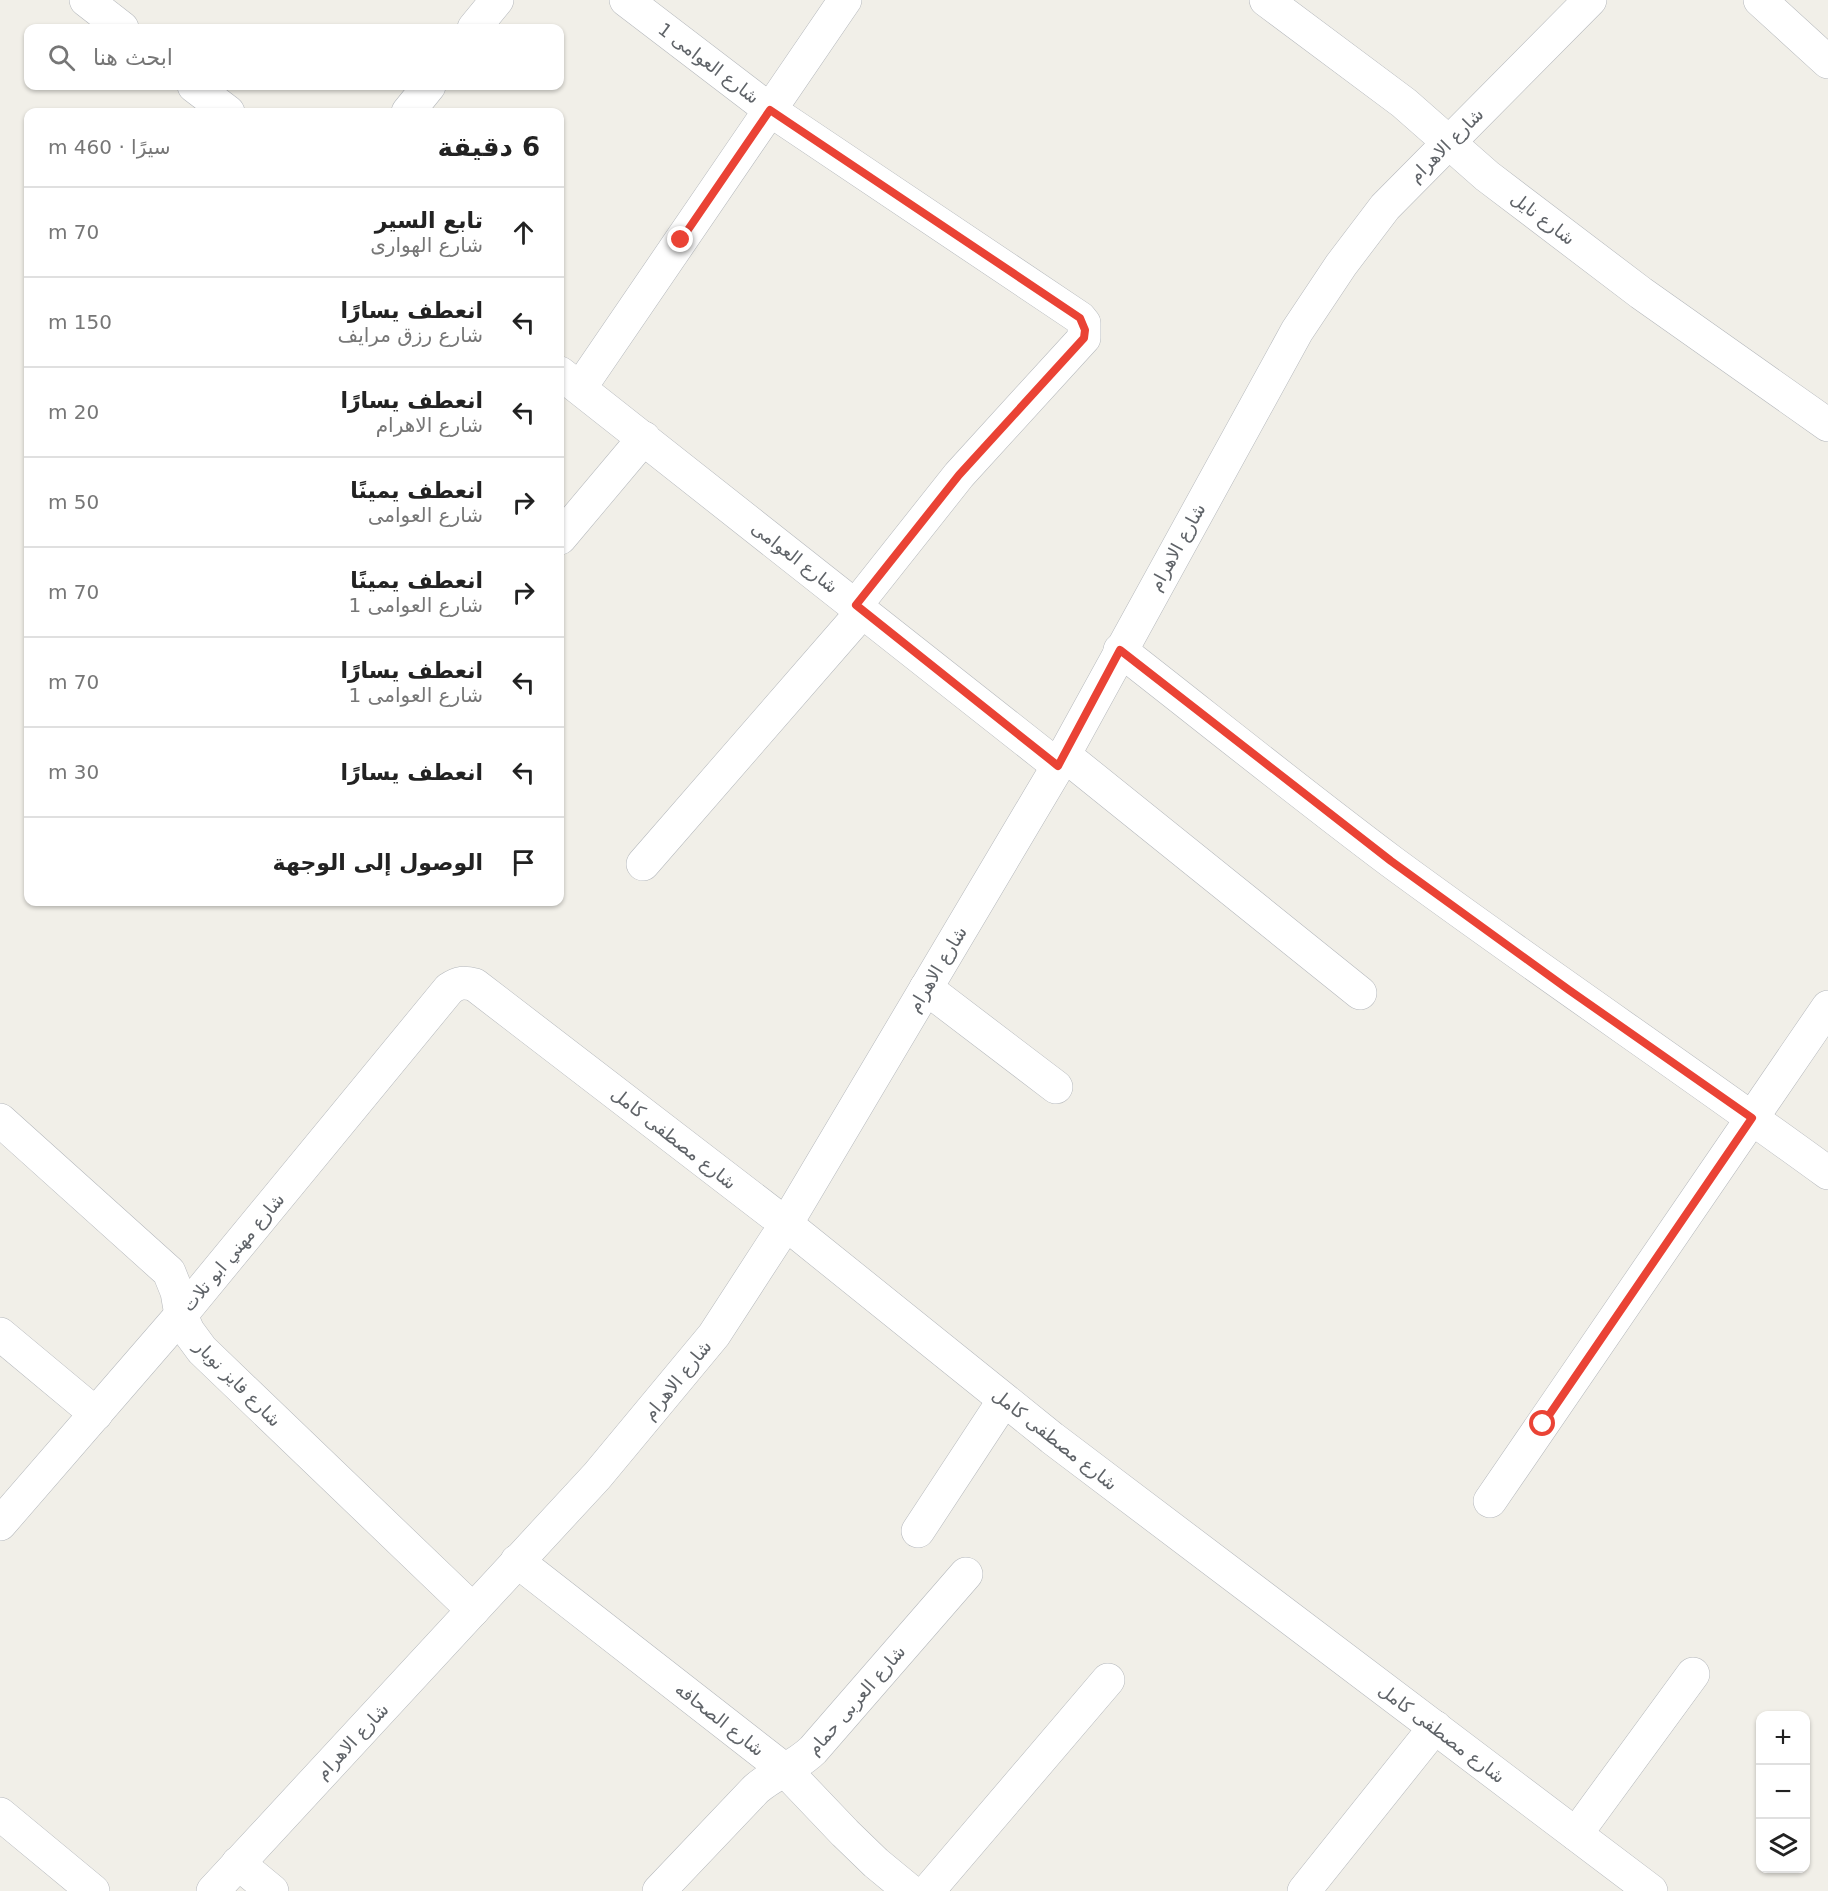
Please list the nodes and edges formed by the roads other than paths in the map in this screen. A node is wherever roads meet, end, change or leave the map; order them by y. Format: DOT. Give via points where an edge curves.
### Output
graph roads {
  1 [pos="86,0"];
  2 [pos="497,0"];
  3 [pos="626,0"];
  4 [pos="845,0"];
  5 [pos="1266,0"];
  6 [pos="1590,0"];
  7 [pos="1760,0"];
  8 [pos="117,24"];
  9 [pos="477,24"];
  10 [pos="1828,62"];
  11 [pos="199,90"];
  12 [pos="426,90"];
  13 [pos="223,108"];
  14 [pos="411,108"];
  15 [pos="770,110"];
  16 [pos="1449,142"];
  17 [pos="570,380"];
  18 [pos="1828,425"];
  19 [pos="644,438"];
  20 [pos="564,533"];
  21 [pos="860,608"];
  22 [pos="1120,650"];
  23 [pos="1061,760"];
  24 [pos="643,864"];
  25 [pos="465,982"];
  26 [pos="926,988"];
  27 [pos="1360,993"];
  28 [pos="1828,1007"];
  29 [pos="1056,1087"];
  30 [pos="1752,1118"];
  31 [pos="0,1120"];
  32 [pos="1828,1173"];
  33 [pos="786,1224"];
  34 [pos="181,1315"];
  35 [pos="0,1334"];
  36 [pos="1004,1400"];
  37 [pos="96,1414"];
  38 [pos="1490,1501"];
  39 [pos="0,1524"];
  40 [pos="918,1531"];
  41 [pos="517,1561"];
  42 [pos="966,1574"];
  43 [pos="473,1610"];
  44 [pos="1693,1674"];
  45 [pos="1108,1680"];
  46 [pos="1435,1727"];
  47 [pos="785,1770"];
  48 [pos="0,1814"];
  49 [pos="1576,1834"];
  50 [pos="238,1863"];
  51 [pos="93,1891"];
  52 [pos="213,1891"];
  53 [pos="272,1891"];
  54 [pos="659,1891"];
  55 [pos="910,1891"];
  56 [pos="928,1891"];
  57 [pos="1305,1891"];
  58 [pos="1651,1891"];
  1 -- 8 [label="street"];
  2 -- 9 [label="street"];
  3 -- 15 [label="street, شارع العوامى 1"];
  4 -- 15 [label="street"];
  5 -- 16 [label="street, شارع نايل" via="1369,75"];
  6 -- 16 [label="street, شارع الاهرام"];
  7 -- 10 [label="street"];
  11 -- 13 [label="street"];
  12 -- 14 [label="street"];
  15 -- 17 [label="street"];
  15 -- 21 [label="street, شارع العوامى 1" via="1080,318 1085,330 1084,338 959,475"];
  16 -- 18 [label="street, شارع نايل" via="1633,287"];
  16 -- 22 [label="street, شارع الاهرام" via="1386,207 1297,331"];
  17 -- 19 [label="street, شارع العوامى"];
  19 -- 20 [label="street"];
  19 -- 21 [label="street, شارع العوامى"];
  21 -- 23 [label="street, شارع العوامى"];
  21 -- 24 [label="street"];
  22 -- 23 [label="street, شارع الاهرام"];
  22 -- 30 [label="street" via="1400,868"];
  23 -- 26 [label="street, شارع الاهرام"];
  23 -- 27 [label="street, شارع العوامى"];
  25 -- 33 [label="street, شارع مصطفى كامل" via="475,985"];
  25 -- 34 [label="street, شارع مهني ابو تلات" via="449,989"];
  26 -- 29 [label="street"];
  26 -- 33 [label="street, شارع الاهرام"];
  28 -- 30 [label="street"];
  30 -- 32 [label="street"];
  30 -- 38 [label="street"];
  31 -- 34 [label="street, شارع فايز نوبار" via="169,1272"];
  33 -- 36 [label="street, شارع مصطفى كامل"];
  33 -- 41 [label="street, شارع الاهرام" via="714,1335 597,1476"];
  34 -- 37 [label="street, شارع مهني ابو تلات"];
  34 -- 43 [label="street, شارع فايز نوبار" via="202,1350"];
  35 -- 37 [label="street"];
  36 -- 40 [label="street"];
  36 -- 46 [label="street, شارع مصطفى كامل"];
  37 -- 39 [label="street, شارع مهني ابو تلات"];
  41 -- 43 [label="street, شارع الاهرام"];
  41 -- 47 [label="street, شارع الصحافه"];
  42 -- 47 [label="street, شارع العربى حمام" via="813,1750"];
  43 -- 50 [label="street, شارع الاهرام"];
  44 -- 49 [label="street"];
  45 -- 56 [label="street"];
  46 -- 49 [label="street, شارع مصطفى كامل"];
  46 -- 57 [label="street"];
  47 -- 54 [label="street, شارع العربى حمام" via="756,1789"];
  47 -- 55 [label="street, شارع الصحافه" via="860,1848"];
  48 -- 51 [label="street"];
  49 -- 58 [label="street, شارع مصطفى كامل"];
  50 -- 52 [label="street, شارع الاهرام"];
  50 -- 53 [label="street"];
}
